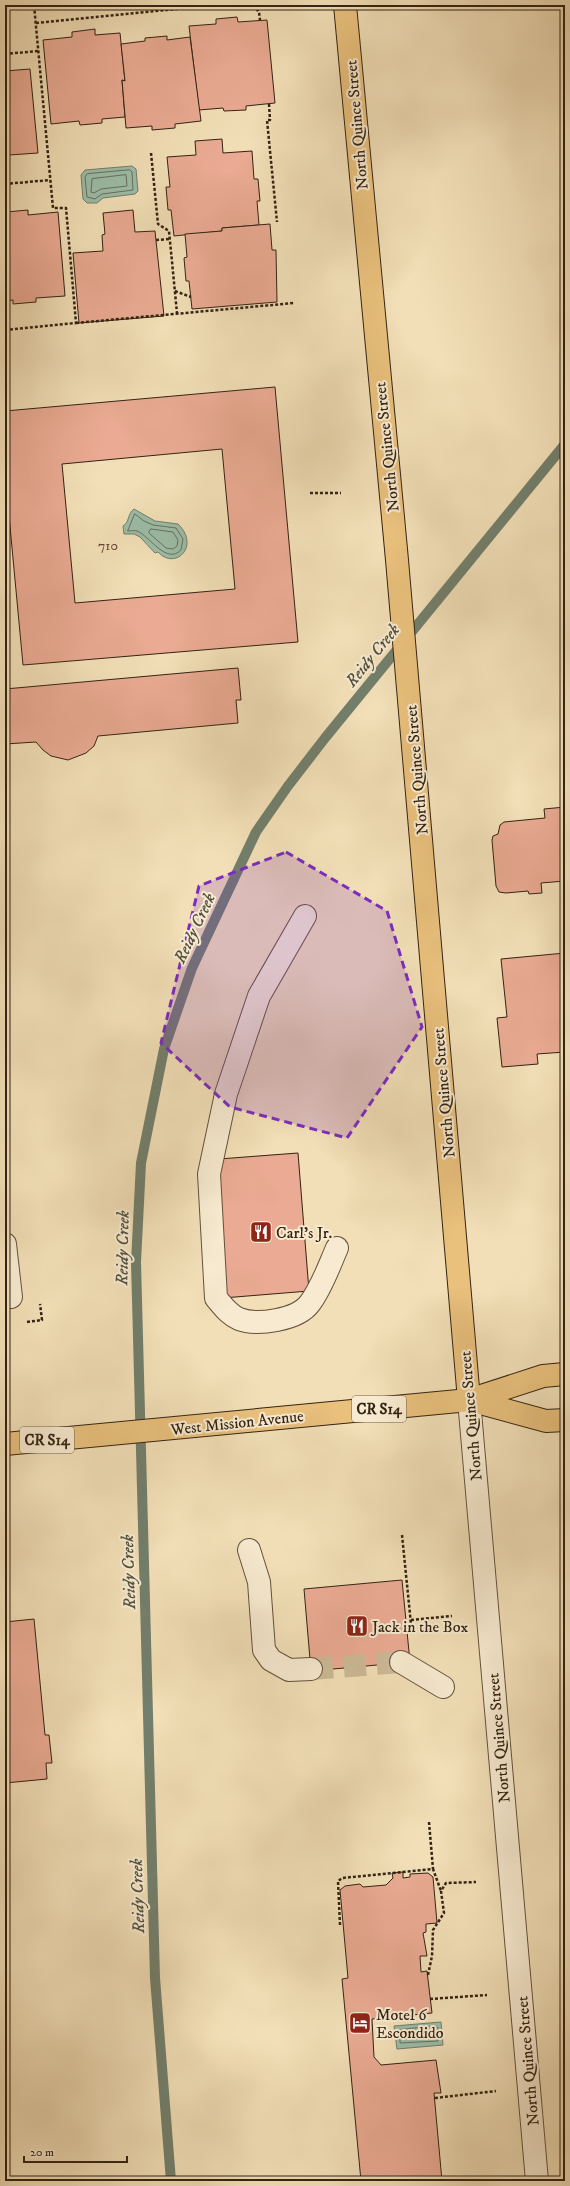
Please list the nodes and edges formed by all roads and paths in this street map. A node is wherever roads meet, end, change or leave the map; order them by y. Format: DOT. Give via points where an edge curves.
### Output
graph roads {
  1 [pos="34,5"];
  2 [pos="217,5"];
  3 [pos="253,5"];
  4 [pos="345,5"];
  5 [pos="260,20"];
  6 [pos="36,23"];
  7 [pos="38,51"];
  8 [pos="5,54"];
  9 [pos="268,104"];
  10 [pos="151,153"];
  11 [pos="50,180"];
  12 [pos="5,184"];
  13 [pos="277,222"];
  14 [pos="170,239"];
  15 [pos="156,240"];
  16 [pos="175,291"];
  17 [pos="191,297"];
  18 [pos="294,303"];
  19 [pos="177,313"];
  20 [pos="76,323"];
  21 [pos="5,330"];
  22 [pos="310,493"];
  23 [pos="341,493"];
  24 [pos="305,916"];
  25 [pos="337,1248"];
  26 [pos="6,1261"];
  27 [pos="5,1297"];
  28 [pos="565,1374"];
  29 [pos="469,1400"];
  30 [pos="565,1420"];
  31 [pos="5,1444"];
  32 [pos="402,1535"];
  33 [pos="250,1550"];
  34 [pos="452,1616"];
  35 [pos="411,1620"];
  36 [pos="408,1667"];
  37 [pos="311,1669"];
  38 [pos="443,1687"];
  39 [pos="429,1822"];
  40 [pos="433,1869"];
  41 [pos="476,1882"];
  42 [pos="441,1891"];
  43 [pos="340,1925"];
  44 [pos="428,1975"];
  45 [pos="487,1995"];
  46 [pos="430,1999"];
  47 [pos="496,2091"];
  48 [pos="435,2098"];
  49 [pos="537,2181"];
  1 -- 6 [label="path"];
  2 -- 6 [label="path"];
  3 -- 5 [label="path" via="259,12"];
  4 -- 29 [label="main road, North Quince Street" via="409,690"];
  6 -- 7 [label="path"];
  7 -- 8 [label="path"];
  7 -- 11 [label="path"];
  9 -- 13 [label="path" via="270,120 267,120"];
  10 -- 14 [label="path" via="158,224 169,231"];
  11 -- 12 [label="path"];
  11 -- 20 [label="path" via="53,208 66,208"];
  14 -- 15 [label="path"];
  14 -- 16 [label="path"];
  16 -- 17 [label="path"];
  16 -- 19 [label="path"];
  18 -- 19 [label="path"];
  19 -- 20 [label="path"];
  20 -- 21 [label="path"];
  22 -- 23 [label="path"];
  24 -- 25 [label="street" via="259,996 226,1094 210,1174 216,1298 226,1311 239,1319 252,1321 290,1317 302,1312 310,1304"];
  26 -- 27 [label="street" via="10,1297"];
  28 -- 29 [label="main road, West Mission Avenue / CR S14" via="543,1376"];
  29 -- 30 [label="main road, West Mission Avenue / CR S14" via="546,1421"];
  29 -- 31 [label="main road, West Mission Avenue / CR S14"];
  29 -- 49 [label="street, North Quince Street"];
  32 -- 35 [label="path"];
  33 -- 37 [label="street" via="259,1582 264,1650 271,1660 289,1670"];
  34 -- 35 [label="path"];
  35 -- 36 [label="path"];
  36 -- 38 [label="street"];
  39 -- 40 [label="path"];
  40 -- 42 [label="path"];
  40 -- 43 [label="path" via="342,1878 338,1881 337,1891"];
  41 -- 42 [label="path" via="446,1883"];
  42 -- 44 [label="path" via="444,1913 433,1930"];
  45 -- 46 [label="path"];
  47 -- 48 [label="path"];
}
